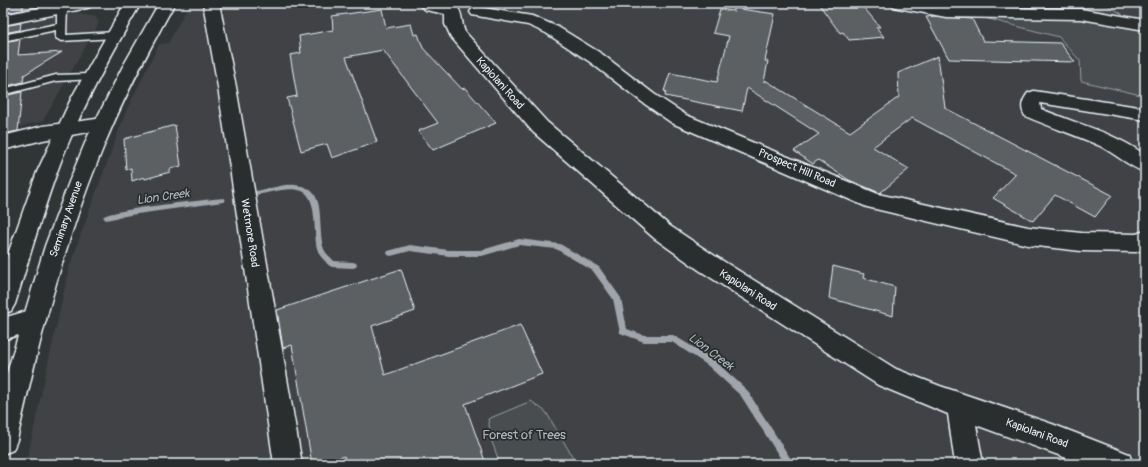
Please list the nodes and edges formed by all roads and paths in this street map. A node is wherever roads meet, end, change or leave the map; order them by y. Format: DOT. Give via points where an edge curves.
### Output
graph roads {
  1 [pos="87,3"];
  2 [pos="133,3"];
  3 [pos="211,3"];
  4 [pos="425,3"];
  5 [pos="898,3"];
  6 [pos="161,5"];
  7 [pos="480,7"];
  8 [pos="62,8"];
  9 [pos="452,8"];
  10 [pos="3,20"];
  11 [pos="1145,25"];
  12 [pos="61,26"];
  13 [pos="115,35"];
  14 [pos="3,38"];
  15 [pos="90,77"];
  16 [pos="3,92"];
  17 [pos="1145,114"];
  18 [pos="104,124"];
  19 [pos="65,130"];
  20 [pos="3,143"];
  21 [pos="1145,165"];
  22 [pos="1145,240"];
  23 [pos="3,304"];
  24 [pos="34,320"];
  25 [pos="3,330"];
  26 [pos="960,407"];
  27 [pos="3,440"];
  28 [pos="288,464"];
  29 [pos="969,464"];
  30 [pos="1119,464"];
  1 -- 8 [label="street"];
  2 -- 13 [label="street"];
  3 -- 28 [label="street, Wetmore Road" via="228,87"];
  4 -- 9 [label="street" via="432,7"];
  5 -- 11 [label="street" via="946,12 1081,14"];
  6 -- 18 [label="street, Seminary Avenue"];
  7 -- 9 [label="street, Prospect Hill Road" via="465,15"];
  7 -- 22 [label="street, Prospect Hill Road" via="532,21 552,30 596,58 679,119 874,201 1028,236 1081,242 1136,243"];
  8 -- 10 [label="street"];
  8 -- 12 [label="lane"];
  9 -- 26 [label="street, Kapiolani Road" via="453,24 457,34 530,116 662,232 777,309 888,377"];
  12 -- 13 [label="lane" via="61,38"];
  12 -- 14 [label="lane"];
  13 -- 15 [label="street"];
  15 -- 16 [label="lane" via="56,78"];
  15 -- 19 [label="street"];
  17 -- 21 [label="street" via="1034,97 1031,102 1032,112 1087,132"];
  18 -- 19 [label="street"];
  18 -- 24 [label="street, Seminary Avenue" via="79,181"];
  19 -- 20 [label="street"];
  19 -- 23 [label="street" via="45,176"];
  24 -- 25 [label="street"];
  24 -- 27 [label="street, Seminary Avenue"];
  26 -- 29 [label="street"];
  26 -- 30 [label="street, Kapiolani Road"];
}
